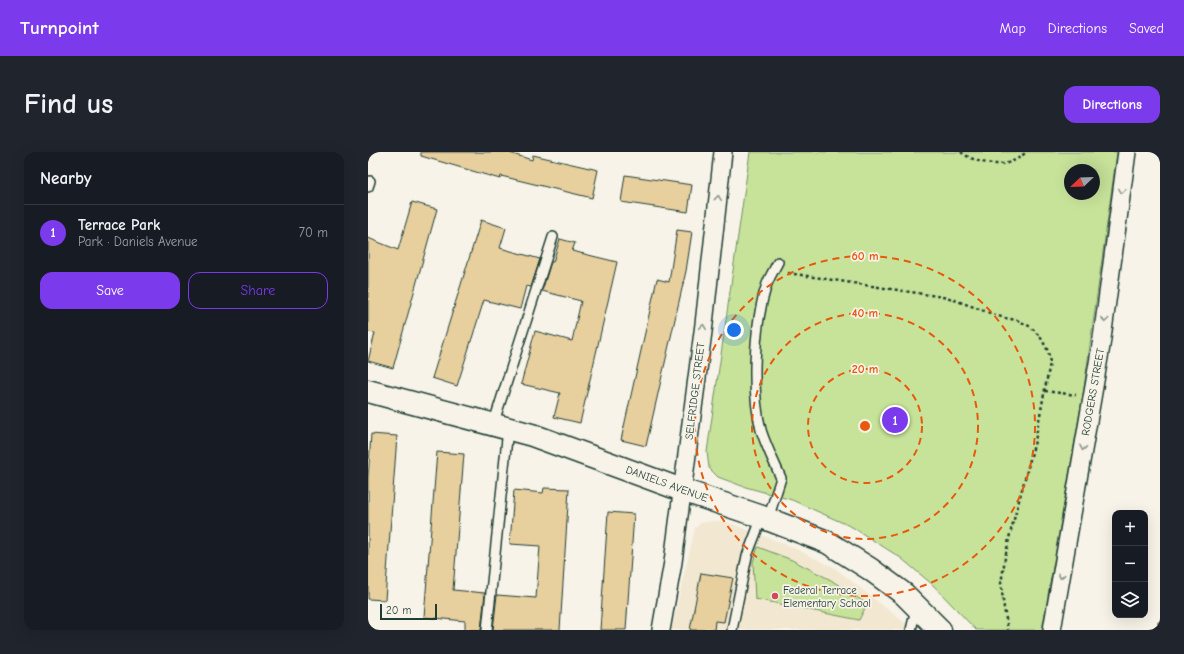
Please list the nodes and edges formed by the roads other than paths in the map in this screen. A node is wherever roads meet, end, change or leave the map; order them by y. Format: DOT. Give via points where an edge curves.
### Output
graph roads {
  1 [pos="723,152"];
  2 [pos="1127,152"];
  3 [pos="554,237"];
  4 [pos="776,267"];
  5 [pos="368,391"];
  6 [pos="500,427"];
  7 [pos="682,490"];
  8 [pos="765,518"];
  9 [pos="917,607"];
  10 [pos="487,630"];
  11 [pos="661,630"];
  12 [pos="732,630"];
  13 [pos="911,630"];
  14 [pos="940,630"];
  15 [pos="1052,630"];
  7 -- 1 [label="street, SELFRIDGE STREET, one-way"];
  2 -- 15 [label="street, RODGERS STREET, one-way" via="1101,346"];
  3 -- 6 [label="lane"];
  4 -- 8 [label="lane" via="766,286 759,318 756,351 757,404 761,430 781,478"];
  5 -- 6 [label="street, DANIELS AVENUE"];
  6 -- 7 [label="street, DANIELS AVENUE"];
  6 -- 10 [label="lane"];
  7 -- 8 [label="street, DANIELS AVENUE"];
  7 -- 11 [label="street, SELFRIDGE STREET" via="674,562"];
  8 -- 9 [label="street, DANIELS AVENUE" via="827,542 870,568"];
  8 -- 12 [label="lane" via="748,556"];
  9 -- 13 [label="lane"];
  9 -- 14 [label="street, DANIELS AVENUE"];
}
